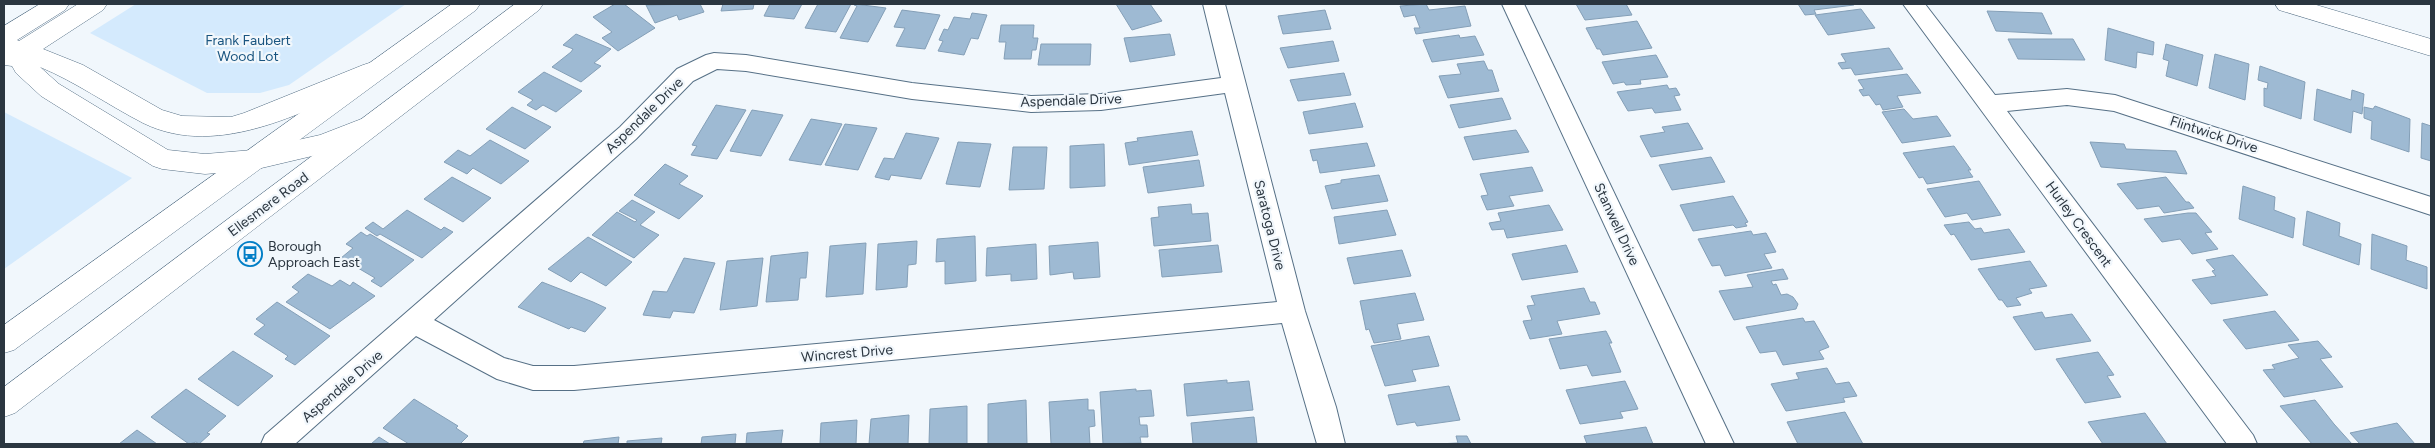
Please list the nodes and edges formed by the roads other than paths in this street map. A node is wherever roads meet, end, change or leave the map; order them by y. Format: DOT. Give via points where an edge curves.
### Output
graph roads {
  1 [pos="57,4"];
  2 [pos="95,4"];
  3 [pos="468,4"];
  4 [pos="531,4"];
  5 [pos="1214,4"];
  6 [pos="1513,4"];
  7 [pos="1914,4"];
  8 [pos="2287,4"];
  9 [pos="2431,48"];
  10 [pos="8,49"];
  11 [pos="379,68"];
  12 [pos="1234,84"];
  13 [pos="1990,104"];
  14 [pos="374,123"];
  15 [pos="253,160"];
  16 [pos="2431,206"];
  17 [pos="1292,311"];
  18 [pos="415,322"];
  19 [pos="4,341"];
  20 [pos="4,404"];
  21 [pos="275,444"];
  22 [pos="1331,444"];
  23 [pos="1720,444"];
  24 [pos="2243,444"];
  1 -- 10 [label="main road"];
  2 -- 10 [label="main road"];
  3 -- 11 [label="main road"];
  4 -- 14 [label="main road, Ellesmere Road"];
  5 -- 12 [label="street, Saratoga Drive"];
  6 -- 23 [label="street, Stanwell Drive"];
  7 -- 13 [label="street, Hurley Crescent"];
  8 -- 9 [label="main road"];
  10 -- 11 [label="main road" via="41,56 154,117 182,125 231,126 250,121"];
  10 -- 15 [label="main road" via="50,90 162,159 205,164"];
  11 -- 15 [label="main road"];
  12 -- 17 [label="street, Saratoga Drive"];
  12 -- 18 [label="street, Aspendale Drive" via="1101,102 1031,104 912,91 746,63 714,61 685,75 628,133"];
  13 -- 16 [label="street, Flintwick Drive" via="2067,97 2115,103"];
  13 -- 24 [label="street, Hurley Crescent"];
  14 -- 15 [label="main road" via="325,143"];
  14 -- 20 [label="main road, Ellesmere Road"];
  15 -- 19 [label="main road"];
  17 -- 18 [label="street, Wincrest Drive" via="574,378 533,378 497,368"];
  17 -- 22 [label="street, Saratoga Drive"];
  18 -- 21 [label="street, Aspendale Drive"];
}
